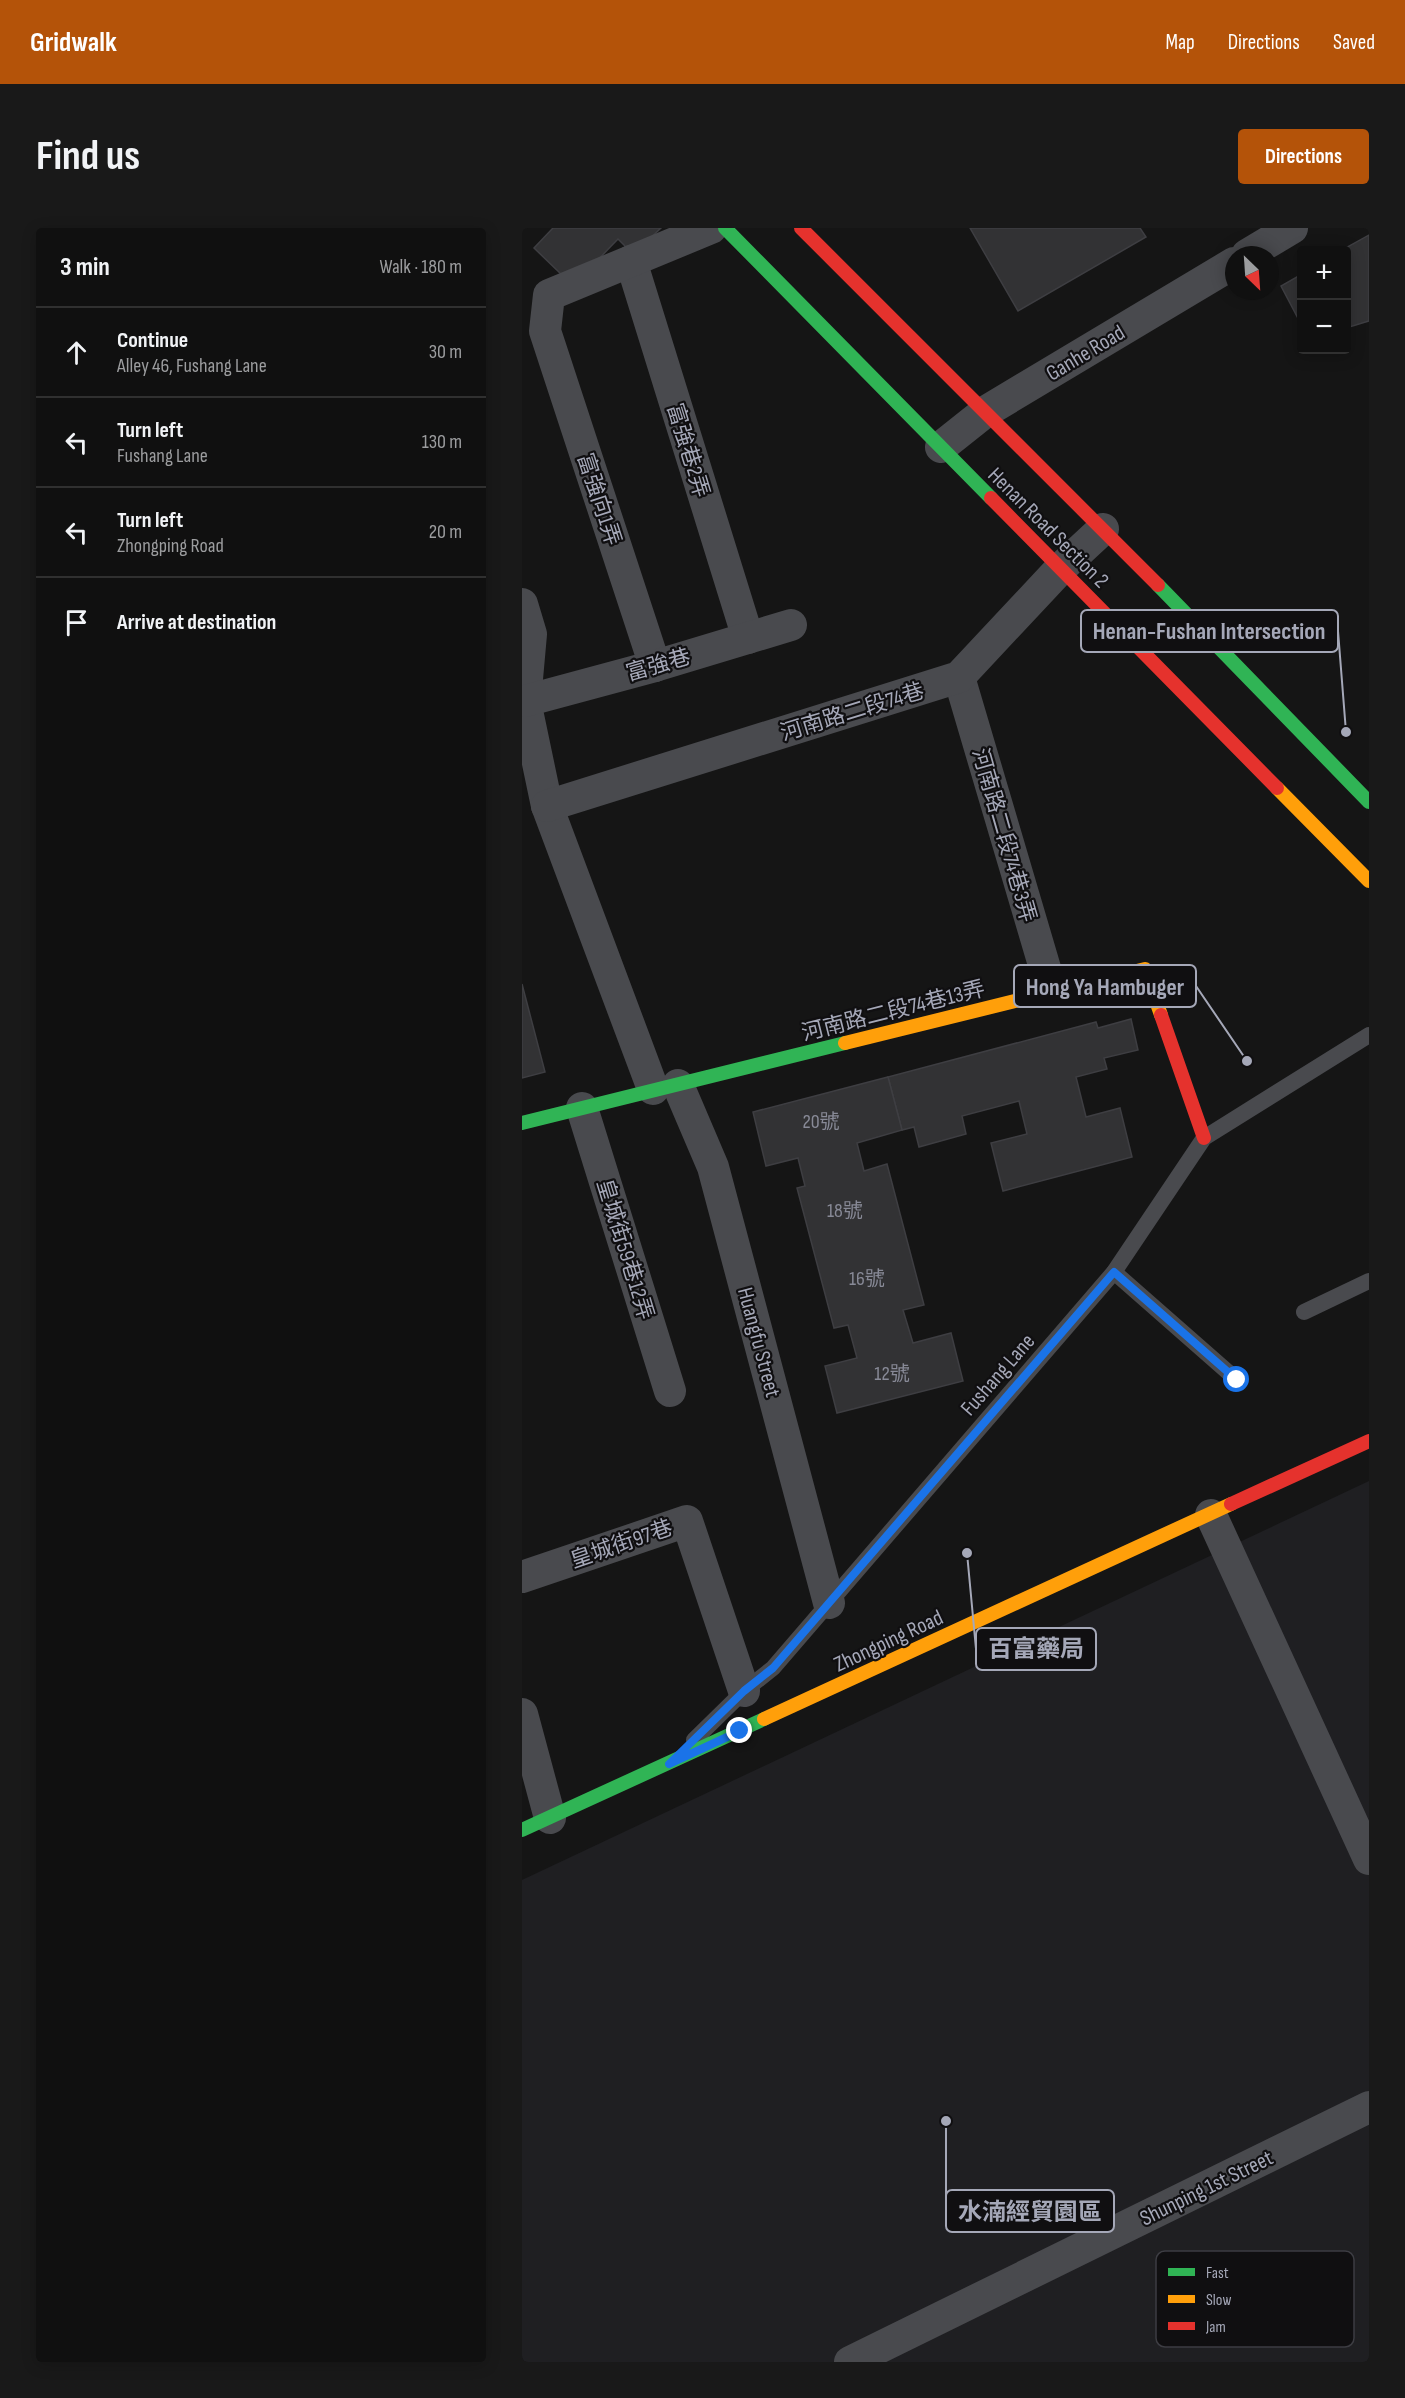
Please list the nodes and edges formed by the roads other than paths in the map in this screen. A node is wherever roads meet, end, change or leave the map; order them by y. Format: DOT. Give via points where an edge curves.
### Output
graph roads {
  1 [pos="711,228"];
  2 [pos="725,228"];
  3 [pos="801,228"];
  4 [pos="1292,228"];
  5 [pos="1262,246"];
  6 [pos="631,261"];
  7 [pos="1225,268"];
  8 [pos="985,412"];
  9 [pos="941,447"];
  10 [pos="1103,529"];
  11 [pos="1061,568"];
  12 [pos="522,604"];
  13 [pos="791,625"];
  14 [pos="747,638"];
  15 [pos="655,666"];
  16 [pos="959,677"];
  17 [pos="525,701"];
  18 [pos="1369,801"];
  19 [pos="547,806"];
  20 [pos="1369,881"];
  21 [pos="1052,992"];
  22 [pos="1369,1035"];
  23 [pos="666,1087"];
  24 [pos="582,1108"];
  25 [pos="522,1123"];
  26 [pos="1204,1138"];
  27 [pos="1114,1272"];
  28 [pos="1369,1281"];
  29 [pos="1304,1312"];
  30 [pos="1237,1380"];
  31 [pos="670,1391"];
  32 [pos="1369,1441"];
  33 [pos="1211,1515"];
  34 [pos="522,1577"];
  35 [pos="829,1603"];
  36 [pos="744,1691"];
  37 [pos="522,1714"];
  38 [pos="669,1764"];
  39 [pos="536,1824"];
  40 [pos="1369,1860"];
  41 [pos="1369,2107"];
  42 [pos="850,2362"];
  1 -- 6 [label="street"];
  2 -- 9 [label="street, Henan Road Section 2"];
  3 -- 8 [label="street, Henan Road Section 2"];
  4 -- 5 [label="street"];
  6 -- 14 [label="street, 富強巷2弄"];
  6 -- 15 [label="street, 富強向1弄" via="549,295 545,332"];
  7 -- 8 [label="street, Ganhe Road"];
  8 -- 9 [label="street, Ganhe Road"];
  8 -- 10 [label="street, Henan Road Section 2"];
  9 -- 11 [label="street, Henan Road Section 2"];
  10 -- 11 [label="street, 河南路二段74巷"];
  10 -- 18 [label="street, Henan Road Section 2"];
  11 -- 16 [label="street, 河南路二段74巷"];
  11 -- 20 [label="street, Henan Road Section 2"];
  12 -- 17 [label="street, Huangfu Street" via="531,634"];
  13 -- 14 [label="street, 富強巷"];
  14 -- 15 [label="street, 富強巷"];
  15 -- 17 [label="street, 富強巷"];
  16 -- 19 [label="street, 河南路二段74巷"];
  16 -- 21 [label="street, 河南路二段74巷3弄"];
  17 -- 19 [label="street, Huangfu Street"];
  19 -- 23 [label="street, Huangfu Street"];
  21 -- 23 [label="street, 河南路二段74巷13弄"];
  21 -- 26 [label="street, 河南路二段74巷13弄" via="1145,969"];
  22 -- 26 [label="lane, Fushang Lane"];
  23 -- 24 [label="street, 河南路二段74巷13弄"];
  23 -- 35 [label="street, Huangfu Street" via="713,1167"];
  24 -- 25 [label="street, 河南路二段74巷13弄"];
  24 -- 31 [label="street, 皇城街59巷12弄"];
  26 -- 27 [label="lane, Fushang Lane"];
  27 -- 30 [label="lane"];
  27 -- 35 [label="lane, Fushang Lane"];
  28 -- 29 [label="lane"];
  32 -- 33 [label="street, Zhongping Road"];
  33 -- 38 [label="street, Zhongping Road"];
  33 -- 40 [label="street"];
  34 -- 36 [label="street, 皇城街97巷" via="687,1521"];
  35 -- 36 [label="lane, Fushang Lane" via="773,1668"];
  36 -- 38 [label="lane, Fushang Lane"];
  37 -- 39 [label="street"];
  38 -- 39 [label="street, Zhongping Road"];
  41 -- 42 [label="street, Shunping 1st Street"];
}
